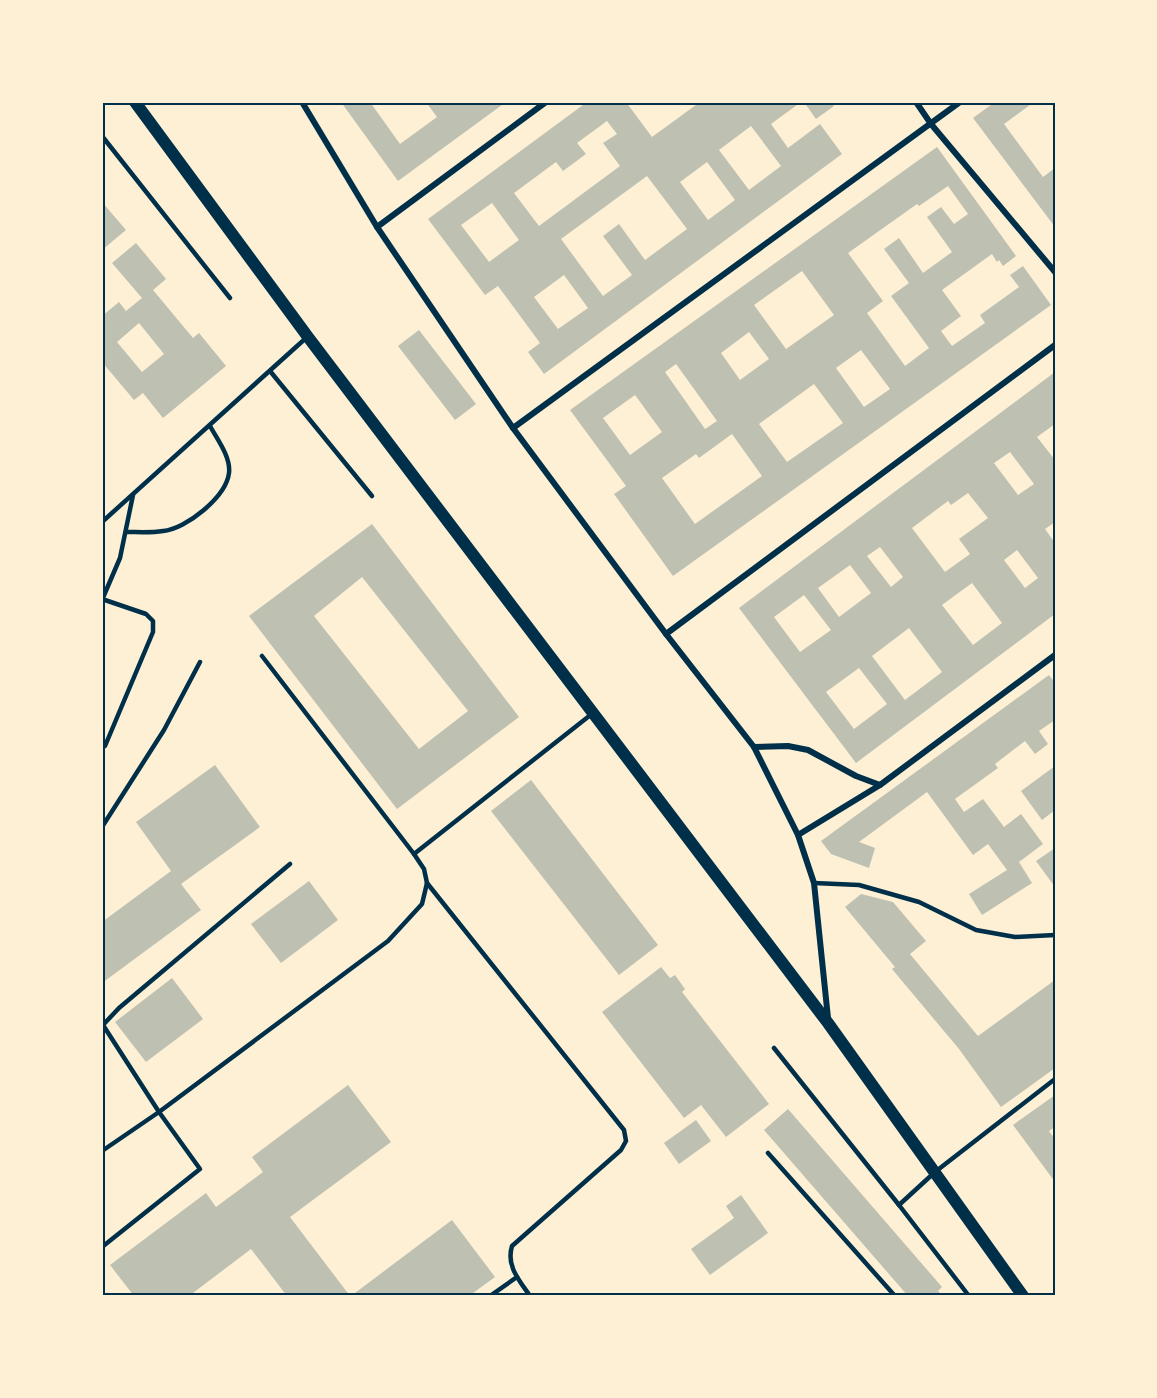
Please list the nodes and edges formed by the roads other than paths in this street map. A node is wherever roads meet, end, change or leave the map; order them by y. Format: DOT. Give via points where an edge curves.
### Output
graph roads {
  1 [pos="135,102"];
  2 [pos="302,102"];
  3 [pos="546,102"];
  4 [pos="916,102"];
  5 [pos="960,102"];
  6 [pos="931,124"];
  7 [pos="102,136"];
  8 [pos="376,227"];
  9 [pos="1055,272"];
  10 [pos="230,298"];
  11 [pos="308,337"];
  12 [pos="1055,345"];
  13 [pos="270,371"];
  14 [pos="210,426"];
  15 [pos="513,428"];
  16 [pos="133,495"];
  17 [pos="372,496"];
  18 [pos="103,520"];
  19 [pos="126,532"];
  20 [pos="102,599"];
  21 [pos="666,634"];
  22 [pos="1055,655"];
  23 [pos="262,656"];
  24 [pos="200,662"];
  25 [pos="593,713"];
  26 [pos="754,747"];
  27 [pos="102,748"];
  28 [pos="880,785"];
  29 [pos="102,827"];
  30 [pos="798,835"];
  31 [pos="414,854"];
  32 [pos="290,864"];
  33 [pos="814,882"];
  34 [pos="427,883"];
  35 [pos="1055,935"];
  36 [pos="828,1023"];
  37 [pos="102,1026"];
  38 [pos="774,1048"];
  39 [pos="1055,1078"];
  40 [pos="159,1112"];
  41 [pos="102,1151"];
  42 [pos="768,1153"];
  43 [pos="935,1172"];
  44 [pos="898,1205"];
  45 [pos="102,1247"];
  46 [pos="517,1277"];
  47 [pos="490,1296"];
  48 [pos="530,1296"];
  49 [pos="895,1296"];
  50 [pos="969,1296"];
  51 [pos="1023,1296"];
  1 -- 11 [label="main road"];
  2 -- 8 [label="street"];
  3 -- 8 [label="street"];
  4 -- 6 [label="street"];
  5 -- 6 [label="street"];
  6 -- 9 [label="street"];
  6 -- 15 [label="street"];
  7 -- 10 [label="lane"];
  8 -- 15 [label="street"];
  11 -- 13 [label="lane"];
  11 -- 25 [label="main road"];
  12 -- 21 [label="street"];
  13 -- 14 [label="lane"];
  13 -- 17 [label="lane"];
  14 -- 16 [label="lane"];
  14 -- 19 [label="lane" via="225,454 229,472 221,492 194,518 165,531"];
  15 -- 21 [label="street"];
  16 -- 18 [label="lane"];
  16 -- 19 [label="lane"];
  19 -- 20 [label="lane" via="120,558"];
  20 -- 27 [label="lane" via="146,614 153,621 153,632"];
  21 -- 26 [label="street"];
  22 -- 28 [label="street"];
  23 -- 31 [label="lane"];
  24 -- 29 [label="lane" via="164,730"];
  25 -- 31 [label="lane"];
  25 -- 36 [label="main road"];
  26 -- 28 [label="street" via="808,750"];
  26 -- 30 [label="street"];
  28 -- 30 [label="street"];
  30 -- 33 [label="street"];
  31 -- 34 [label="lane"];
  32 -- 37 [label="lane"];
  33 -- 35 [label="lane" via="859,885 899,896 976,930 1015,938"];
  33 -- 36 [label="street"];
  34 -- 40 [label="lane" via="422,904 388,941"];
  34 -- 46 [label="lane" via="624,1130 626,1141 621,1150 512,1246 509,1258"];
  36 -- 43 [label="main road"];
  37 -- 40 [label="lane"];
  38 -- 44 [label="lane"];
  39 -- 43 [label="lane"];
  40 -- 41 [label="lane"];
  40 -- 45 [label="lane" via="200,1169"];
  42 -- 49 [label="lane"];
  43 -- 44 [label="lane"];
  43 -- 51 [label="main road"];
  44 -- 50 [label="lane"];
  46 -- 47 [label="lane"];
  46 -- 48 [label="lane"];
}
